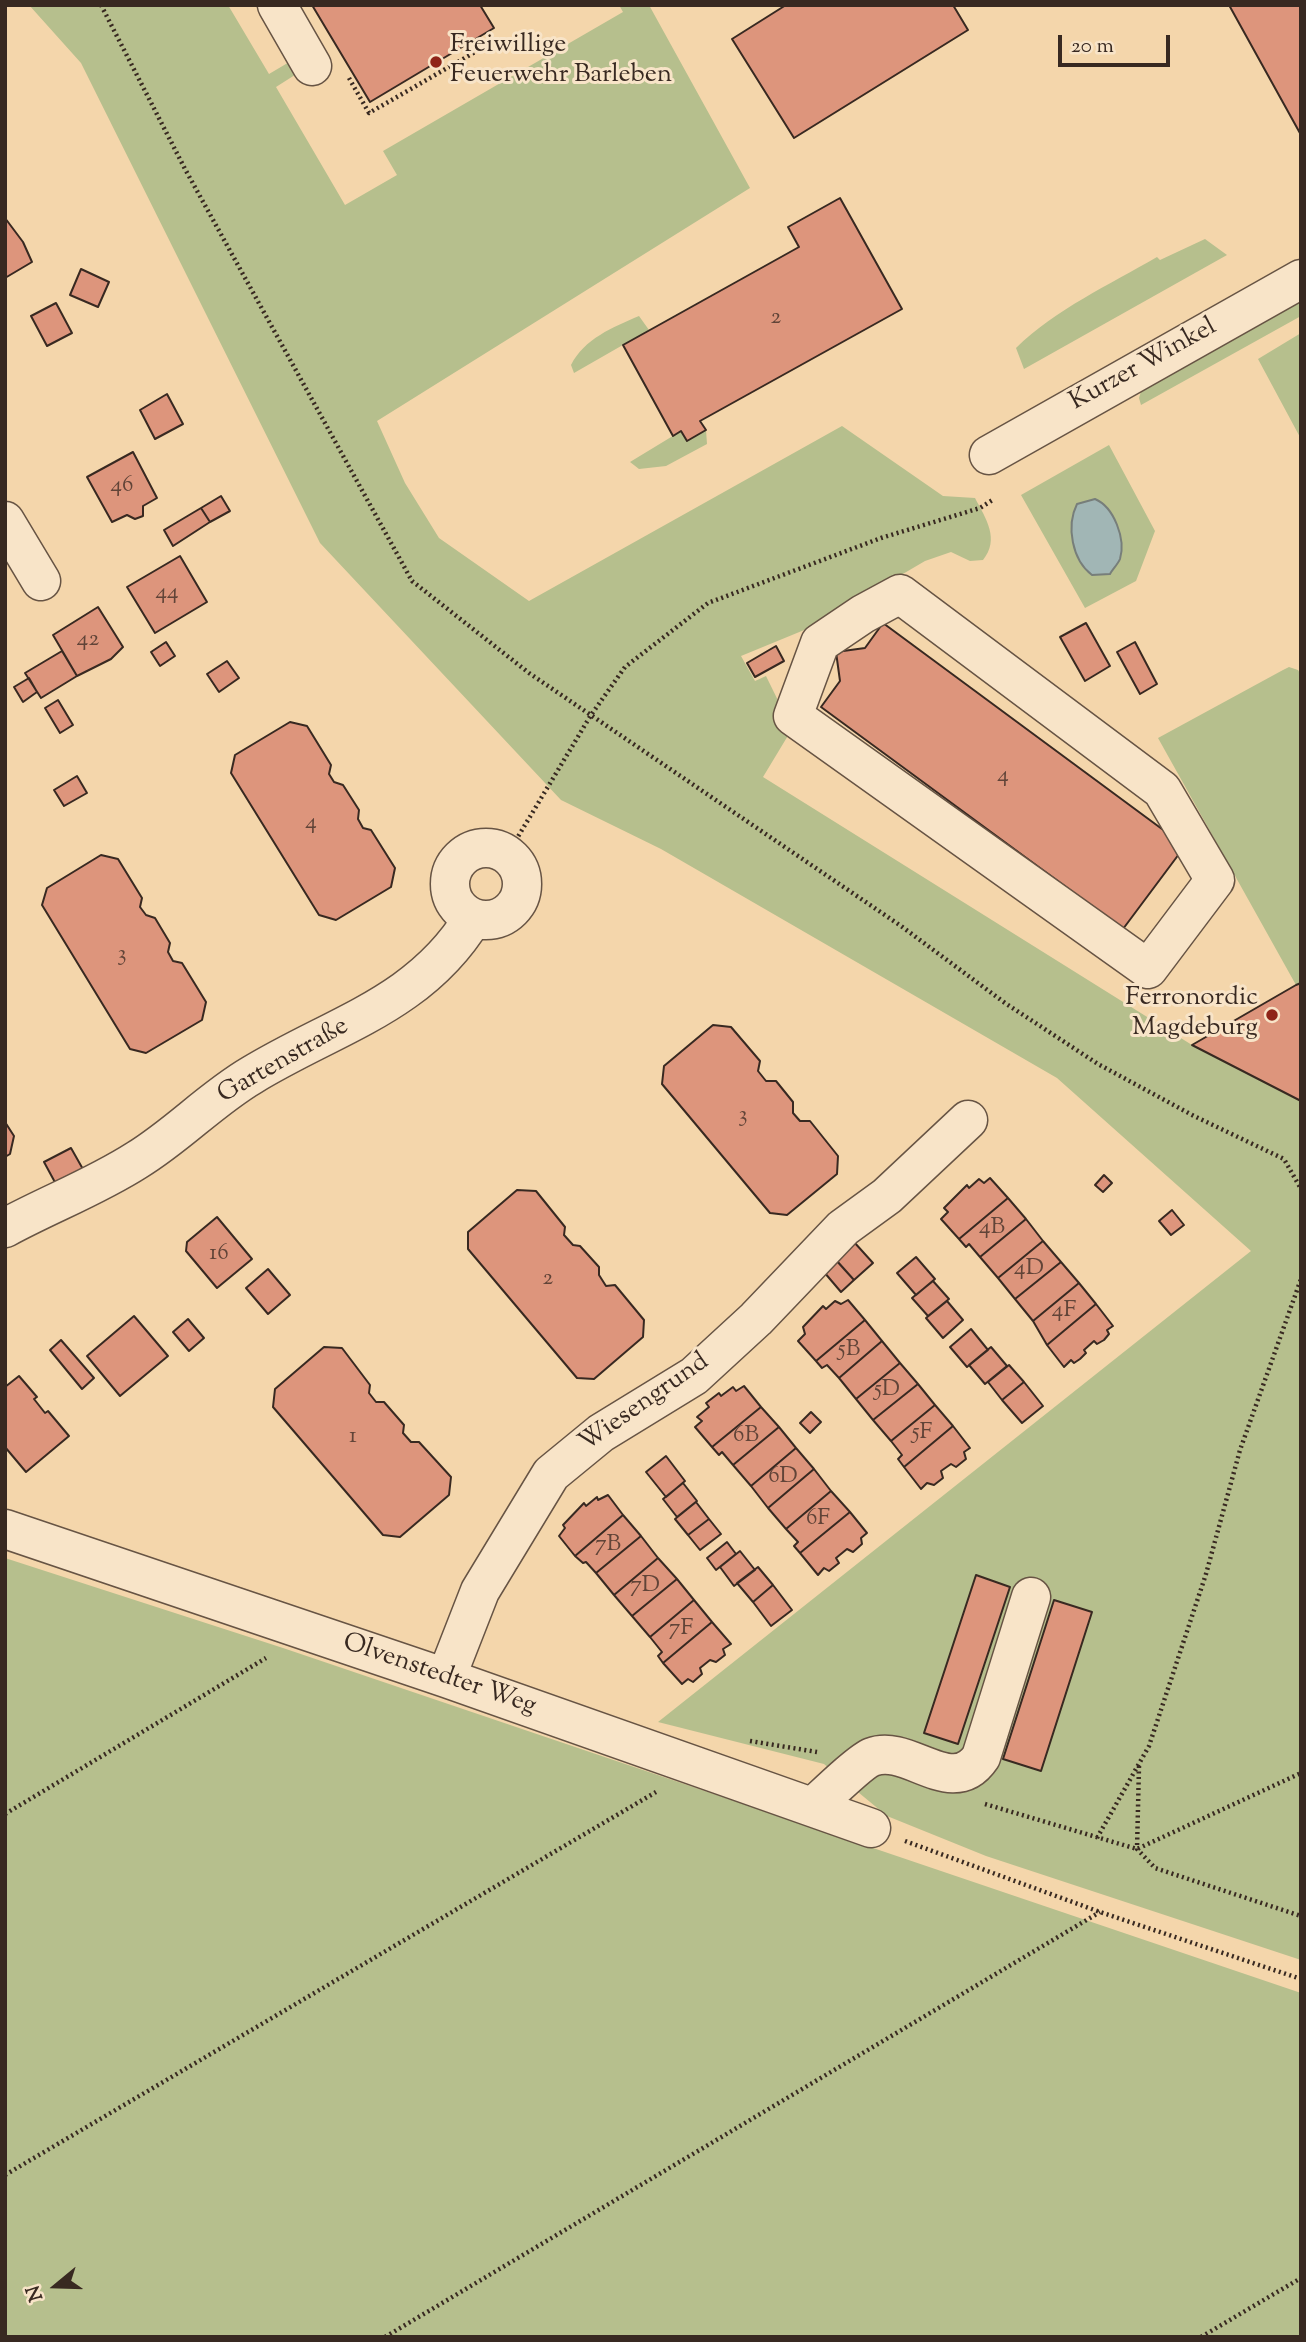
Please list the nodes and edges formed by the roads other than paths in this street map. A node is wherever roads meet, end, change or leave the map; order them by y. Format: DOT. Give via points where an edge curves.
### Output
graph roads {
  1 [pos="277,5"];
  2 [pos="312,66"];
  3 [pos="1301,279"];
  4 [pos="989,455"];
  5 [pos="5,522"];
  6 [pos="41,581"];
  7 [pos="1162,790"];
  8 [pos="474,918"];
  9 [pos="968,1120"];
  10 [pos="5,1228"];
  11 [pos="5,1529"];
  12 [pos="1031,1597"];
  13 [pos="446,1678"];
  14 [pos="814,1806"];
  15 [pos="871,1828"];
  1 -- 2 [label="street"];
  3 -- 4 [label="street, Kurzer Winkel"];
  5 -- 6 [label="street"];
  7 -- 7 [label="street" via="1215,880 1148,969 793,716 820,643 900,594"];
  8 -- 8 [label="street" via="496,919 517,903 522,877 499,850 479,849 455,865 451,894 461,911"];
  8 -- 10 [label="street, Gartenstraße" via="457,944 384,1007 223,1093 138,1160"];
  9 -- 13 [label="street, Wiesengrund" via="887,1196 843,1228 694,1376 601,1433 551,1474 480,1591"];
  11 -- 13 [label="street, Olvenstedter Weg"];
  12 -- 14 [label="street" via="981,1757 973,1769 959,1775 891,1756 872,1757"];
  13 -- 14 [label="street, Olvenstedter Weg"];
  14 -- 15 [label="street, Olvenstedter Weg"];
}
